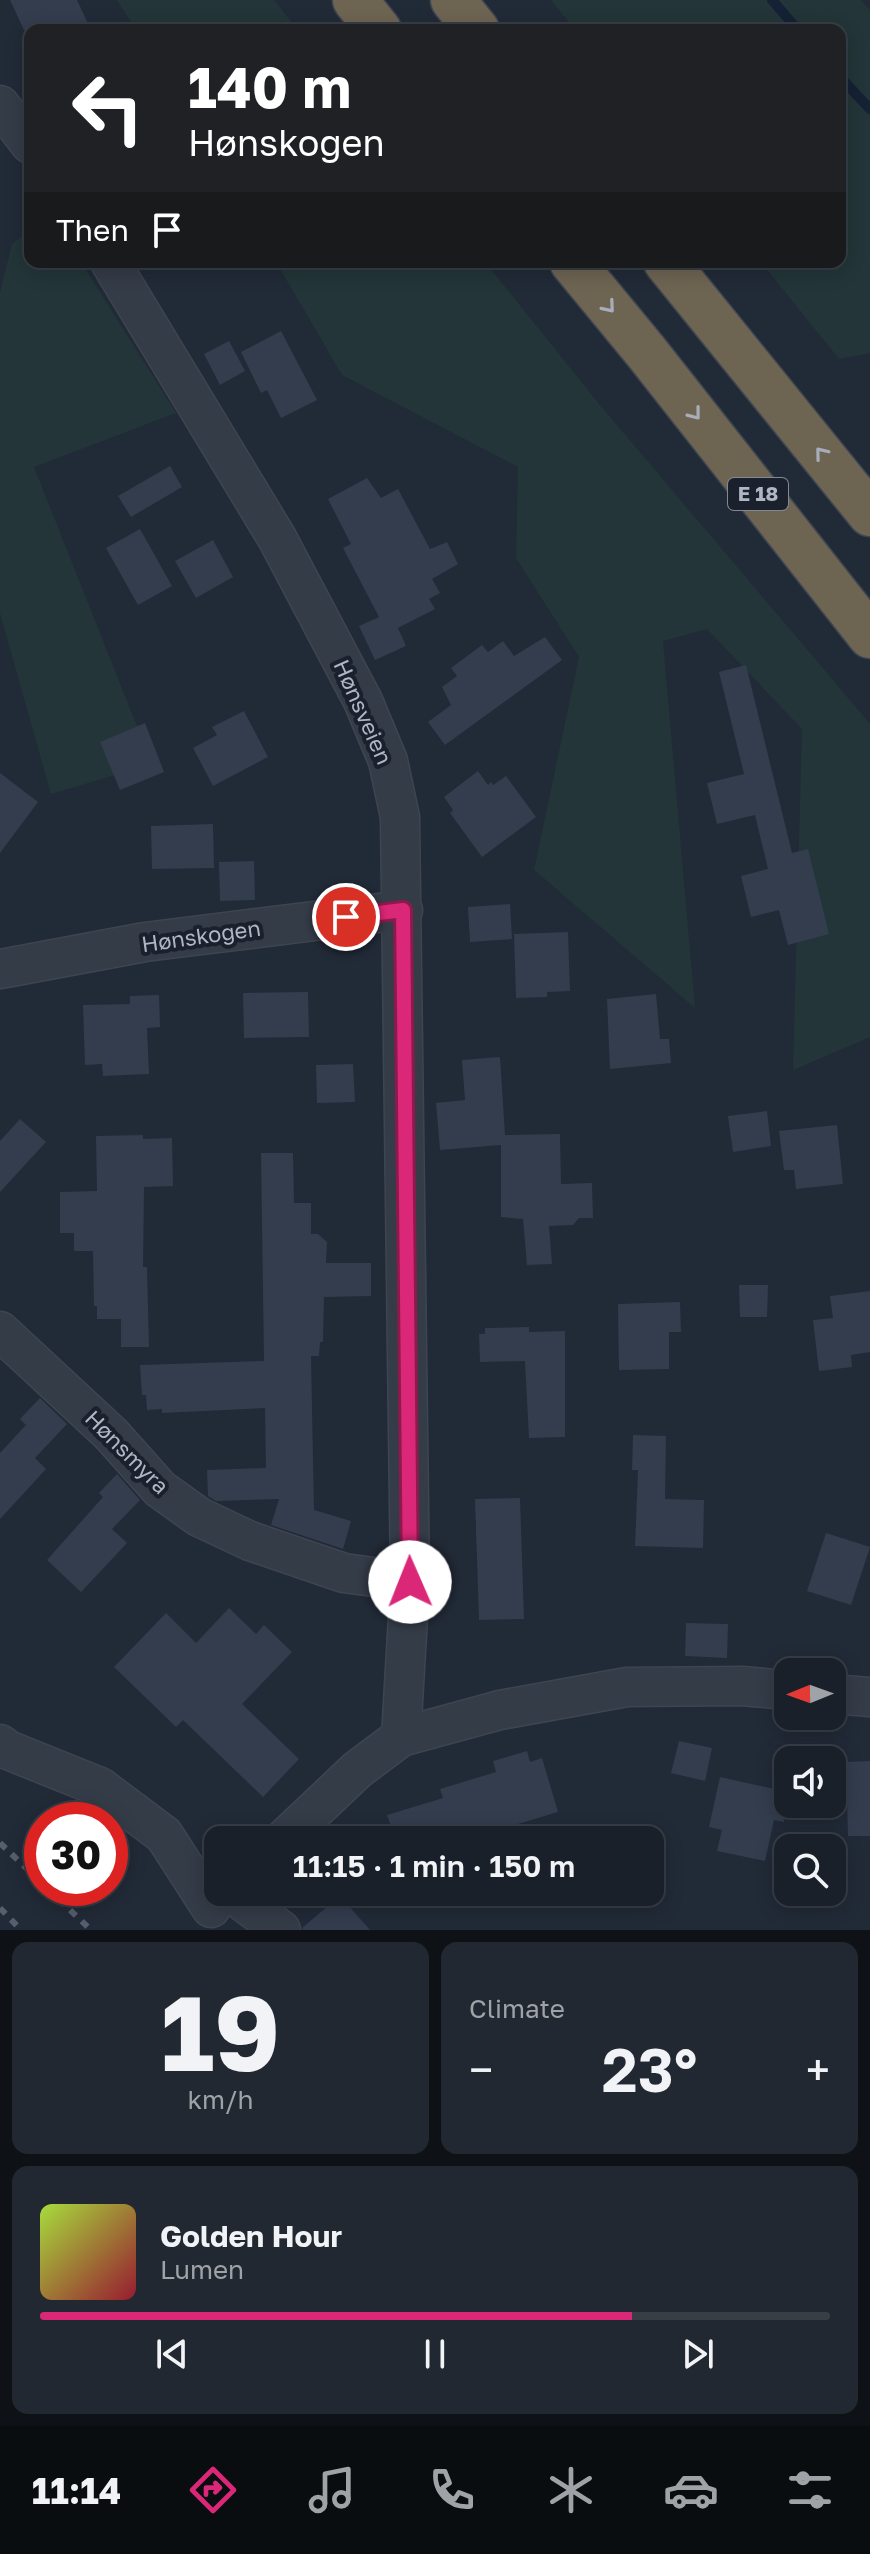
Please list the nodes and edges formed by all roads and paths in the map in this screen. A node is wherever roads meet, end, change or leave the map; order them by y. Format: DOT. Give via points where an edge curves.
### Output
graph roads {
  1 [pos="355,0"];
  2 [pos="453,0"];
  3 [pos="374,24"];
  4 [pos="472,24"];
  5 [pos="0,105"];
  6 [pos="24,136"];
  7 [pos="114,268"];
  8 [pos="577,268"];
  9 [pos="671,268"];
  10 [pos="870,514"];
  11 [pos="870,636"];
  12 [pos="403,910"];
  13 [pos="0,969"];
  14 [pos="0,1331"];
  15 [pos="410,1582"];
  16 [pos="774,1689"];
  17 [pos="846,1695"];
  18 [pos="870,1697"];
  19 [pos="401,1737"];
  20 [pos="0,1744"];
  21 [pos="298,1826"];
  22 [pos="204,1890"];
  23 [pos="216,1906"];
  24 [pos="281,1930"];
  1 -- 3 [label="highway"];
  2 -- 4 [label="highway"];
  5 -- 6 [label="street"];
  7 -- 12 [label="street, Hønsveien" via="277,538 363,701 388,761 400,817"];
  8 -- 11 [label="highway, E 18, one-way"];
  10 -- 9 [label="highway, one-way"];
  12 -- 13 [label="street, Hønskogen" via="145,942"];
  12 -- 15 [label="street, Hønsveien"];
  14 -- 15 [label="street, Hønsmyra" via="111,1434 160,1489 199,1517 250,1541 344,1573"];
  15 -- 19 [label="street, Hønsveien"];
  16 -- 19 [label="street" via="627,1687 500,1710"];
  17 -- 18 [label="street"];
  19 -- 21 [label="street"];
  20 -- 22 [label="street" via="100,1787 164,1835"];
  23 -- 24 [label="street"];
}
